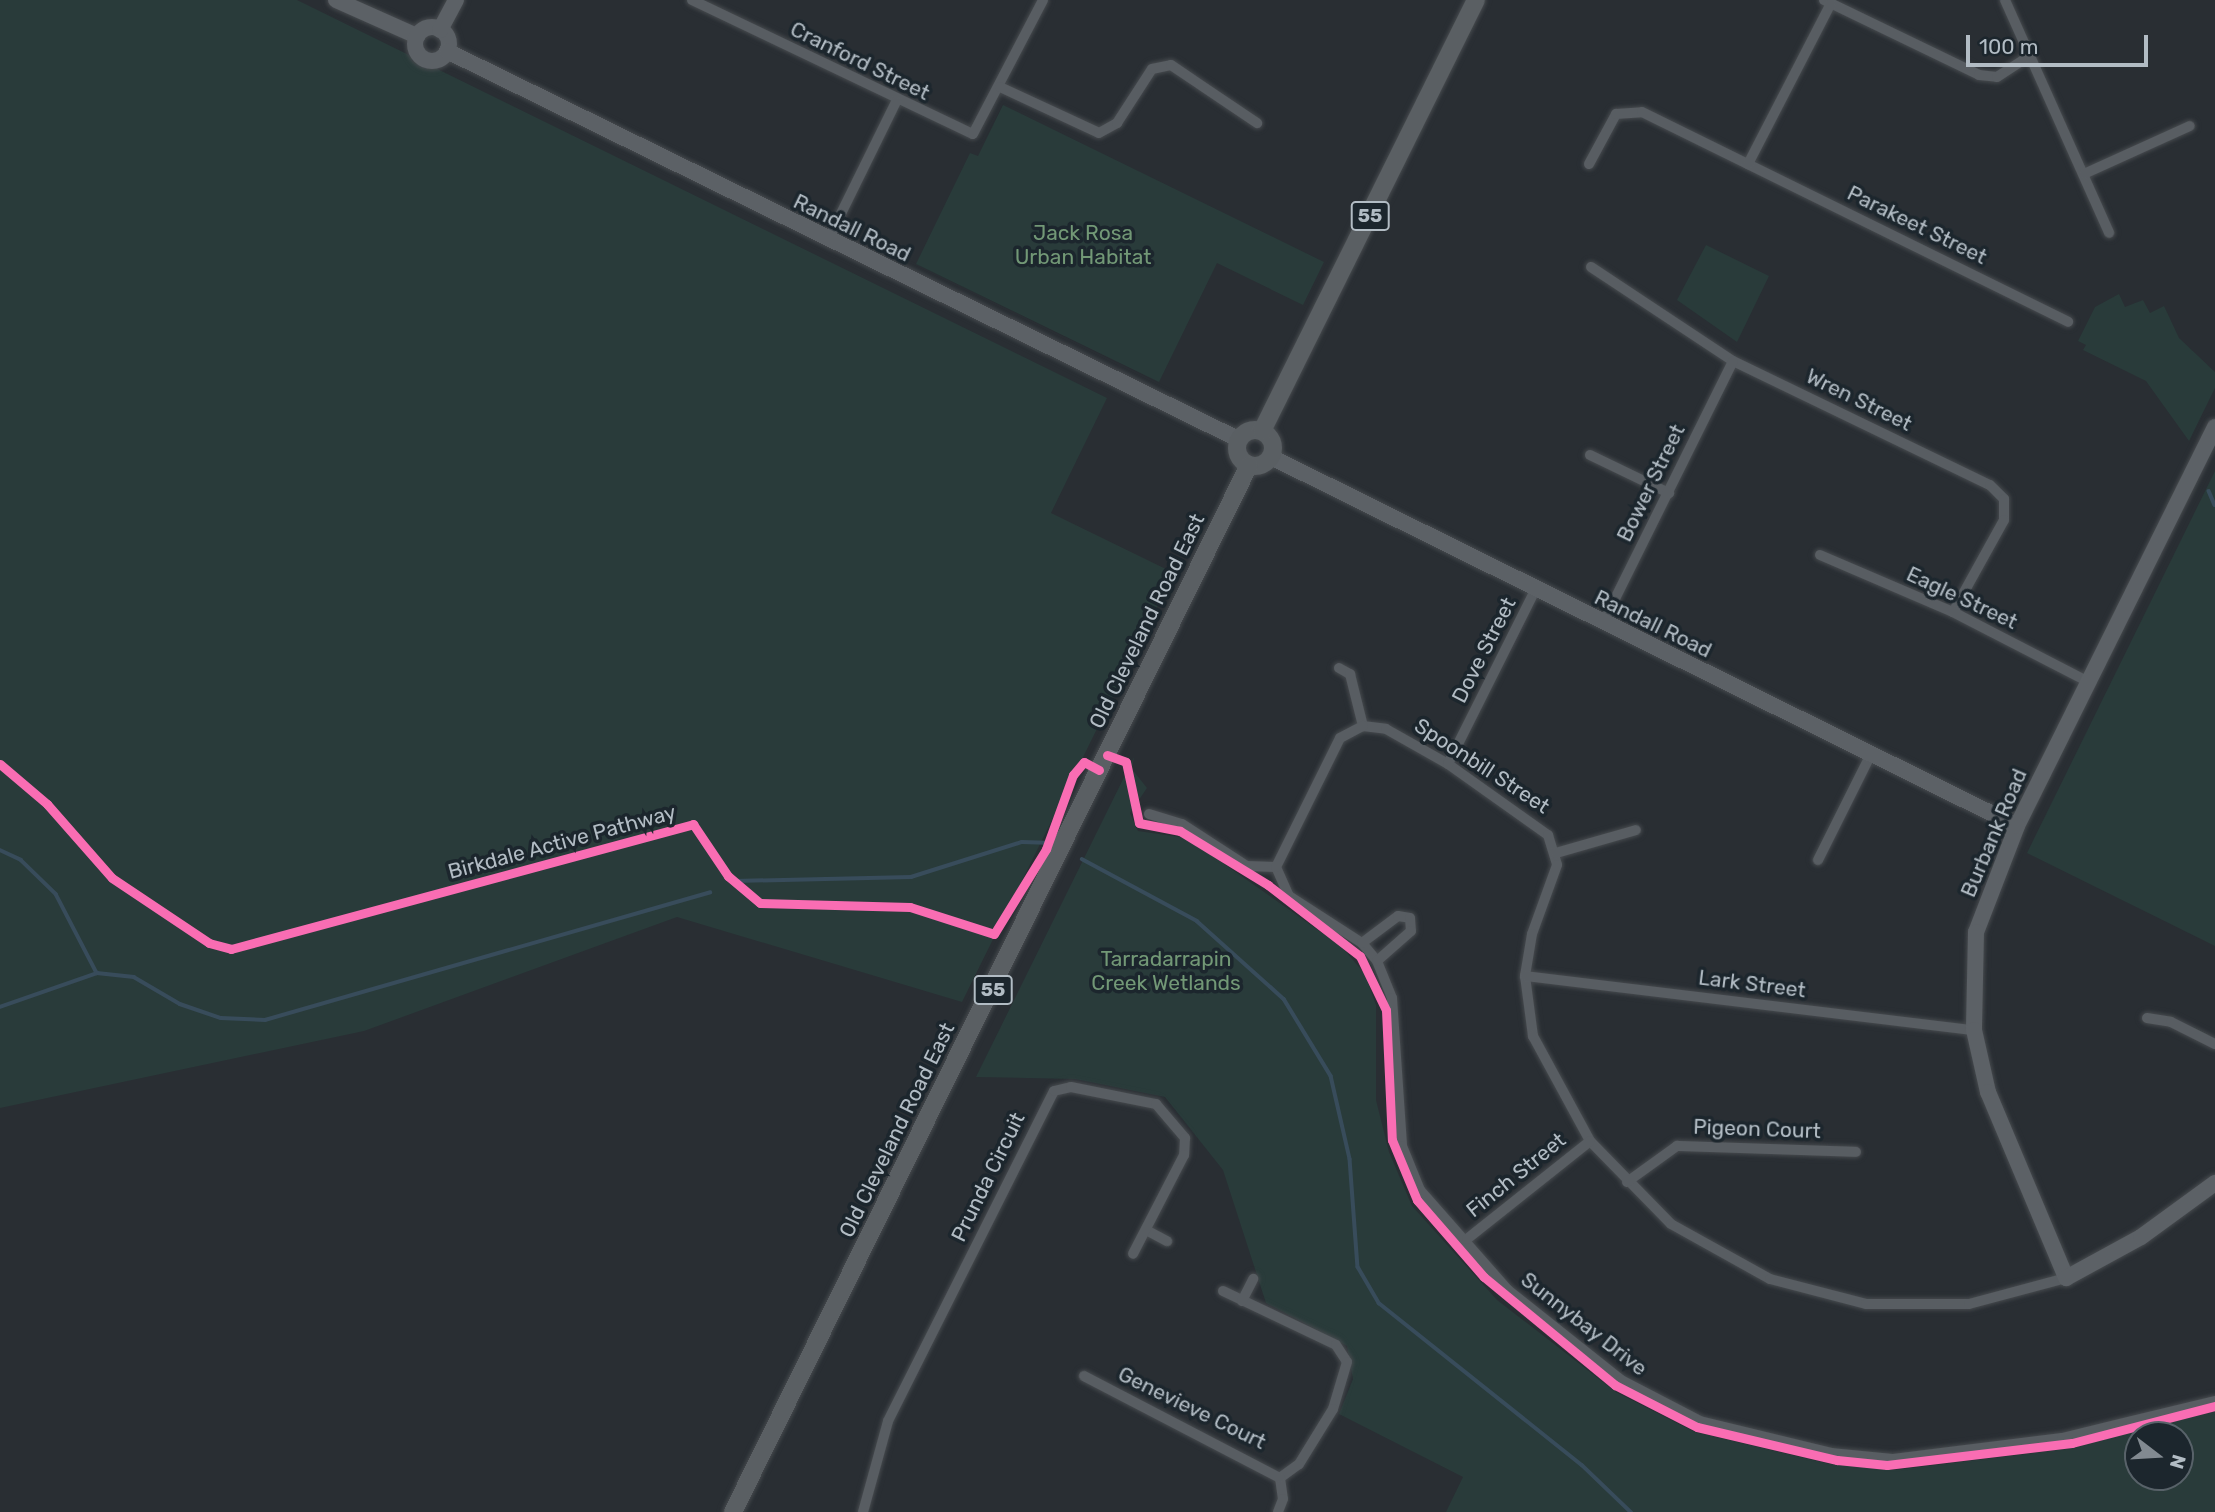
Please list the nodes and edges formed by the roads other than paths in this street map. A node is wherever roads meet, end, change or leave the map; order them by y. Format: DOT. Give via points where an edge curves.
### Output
graph roads {
  1 [pos="336,0"];
  2 [pos="456,0"];
  3 [pos="692,0"];
  4 [pos="1476,0"];
  5 [pos="2005,0"];
  6 [pos="1039,1"];
  7 [pos="1828,2"];
  8 [pos="440,30"];
  9 [pos="417,36"];
  10 [pos="447,51"];
  11 [pos="2028,57"];
  12 [pos="1000,87"];
  13 [pos="896,102"];
  14 [pos="1257,123"];
  15 [pos="2190,126"];
  16 [pos="1590,164"];
  17 [pos="1748,164"];
  18 [pos="2084,174"];
  19 [pos="2109,233"];
  20 [pos="828,240"];
  21 [pos="1591,267"];
  22 [pos="2068,322"];
  23 [pos="1733,361"];
  24 [pos="2215,427"];
  25 [pos="1262,431"];
  26 [pos="1240,440"];
  27 [pos="1590,454"];
  28 [pos="1271,457"];
  29 [pos="1249,465"];
  30 [pos="1668,493"];
  31 [pos="1820,555"];
  32 [pos="1535,590"];
  33 [pos="1953,612"];
  34 [pos="1603,623"];
  35 [pos="1339,668"];
  36 [pos="2085,680"];
  37 [pos="1363,726"];
  38 [pos="1870,756"];
  39 [pos="1448,764"];
  40 [pos="1149,814"];
  41 [pos="2017,826"];
  42 [pos="1636,830"];
  43 [pos="1556,853"];
  44 [pos="1818,860"];
  45 [pos="1276,867"];
  46 [pos="1362,943"];
  47 [pos="1377,961"];
  48 [pos="1525,976"];
  49 [pos="2147,1018"];
  50 [pos="1974,1030"];
  51 [pos="2215,1044"];
  52 [pos="1590,1141"];
  53 [pos="1856,1152"];
  54 [pos="1626,1182"];
  55 [pos="2215,1183"];
  56 [pos="1146,1230"];
  57 [pos="1467,1239"];
  58 [pos="1167,1241"];
  59 [pos="1133,1254"];
  60 [pos="2066,1278"];
  61 [pos="1253,1279"];
  62 [pos="1223,1291"];
  63 [pos="1242,1301"];
  64 [pos="1084,1376"];
  65 [pos="2215,1401"];
  66 [pos="1280,1478"];
  67 [pos="733,1512"];
  68 [pos="863,1512"];
  69 [pos="1278,1512"];
  1 -- 9 [label="street"];
  2 -- 8 [label="street"];
  3 -- 13 [label="street, Cranford Street"];
  4 -- 25 [label="main road, 55"];
  5 -- 11 [label="street"];
  6 -- 12 [label="street"];
  7 -- 11 [label="street" via="1979,75 1997,77"];
  7 -- 17 [label="street"];
  8 -- 9 [label="street" via="426,28"];
  8 -- 10 [label="street" via="448,40"];
  9 -- 10 [label="street, Randall Road" via="415,48 426,60"];
  10 -- 20 [label="street, Randall Road"];
  11 -- 18 [label="street"];
  12 -- 13 [label="street, Cranford Street" via="973,134"];
  12 -- 14 [label="street" via="1099,133 1117,123 1152,69 1171,65"];
  13 -- 20 [label="street"];
  15 -- 18 [label="street"];
  16 -- 17 [label="street, Parakeet Street" via="1616,114 1642,112"];
  17 -- 22 [label="street, Parakeet Street"];
  18 -- 19 [label="street"];
  20 -- 26 [label="street, Randall Road"];
  21 -- 23 [label="street, Wren Street"];
  23 -- 30 [label="street, Bower Street"];
  23 -- 33 [label="street, Wren Street" via="1990,485 2004,499 2004,520"];
  24 -- 36 [label="street, Burbank Road"];
  25 -- 26 [label="main road" via="1249,431"];
  25 -- 28 [label="main road" via="1273,442"];
  26 -- 29 [label="main road" via="1238,455"];
  27 -- 30 [label="street"];
  28 -- 29 [label="main road" via="1261,466"];
  28 -- 32 [label="street, Randall Road"];
  29 -- 67 [label="main road, Old Cleveland Road East / 55"];
  30 -- 34 [label="street, Bower Street"];
  31 -- 33 [label="street, Eagle Street"];
  32 -- 34 [label="street, Randall Road"];
  32 -- 39 [label="street, Dove Street"];
  33 -- 36 [label="street, Eagle Street"];
  34 -- 38 [label="street, Randall Road"];
  35 -- 37 [label="street" via="1350,674"];
  36 -- 41 [label="street, Burbank Road"];
  37 -- 39 [label="street, Spoonbill Street" via="1386,729"];
  37 -- 45 [label="street" via="1340,738"];
  38 -- 41 [label="street, Randall Road"];
  38 -- 44 [label="street"];
  39 -- 43 [label="street, Spoonbill Street" via="1539,825"];
  40 -- 45 [label="street" via="1182,824 1247,866"];
  41 -- 50 [label="street, Burbank Road" via="1976,932"];
  42 -- 43 [label="street"];
  43 -- 48 [label="street" via="1554,878 1532,934"];
  45 -- 46 [label="street, Sunnybay Drive" via="1289,896"];
  46 -- 47 [label="street, Sunnybay Drive"];
  46 -- 47 [label="street" via="1398,916 1410,919 1411,931"];
  47 -- 57 [label="street, Sunnybay Drive" via="1392,998 1402,1146 1420,1190"];
  48 -- 50 [label="street, Lark Street"];
  48 -- 52 [label="street" via="1533,1036"];
  49 -- 51 [label="street" via="2171,1022"];
  50 -- 60 [label="street, Burbank Road" via="1989,1092"];
  52 -- 54 [label="street"];
  52 -- 57 [label="street, Finch Street"];
  53 -- 54 [label="street, Pigeon Court" via="1677,1146"];
  54 -- 60 [label="street" via="1671,1224 1715,1253 1819,1296 1936,1308 2019,1294"];
  55 -- 60 [label="street" via="2141,1237"];
  56 -- 58 [label="street"];
  56 -- 59 [label="street, Prunda Circuit"];
  56 -- 68 [label="street, Prunda Circuit" via="1184,1155 1179,1127 1156,1104 1071,1087 1054,1091 888,1421"];
  57 -- 65 [label="street, Sunnybay Drive" via="1508,1290 1620,1380 1700,1421 1831,1453 1894,1459 2036,1441"];
  61 -- 63 [label="street"];
  62 -- 63 [label="street"];
  63 -- 66 [label="street" via="1336,1345 1346,1362 1333,1409 1295,1470"];
  64 -- 66 [label="street, Genevieve Court"];
  66 -- 69 [label="street" via="1283,1499"];
}
